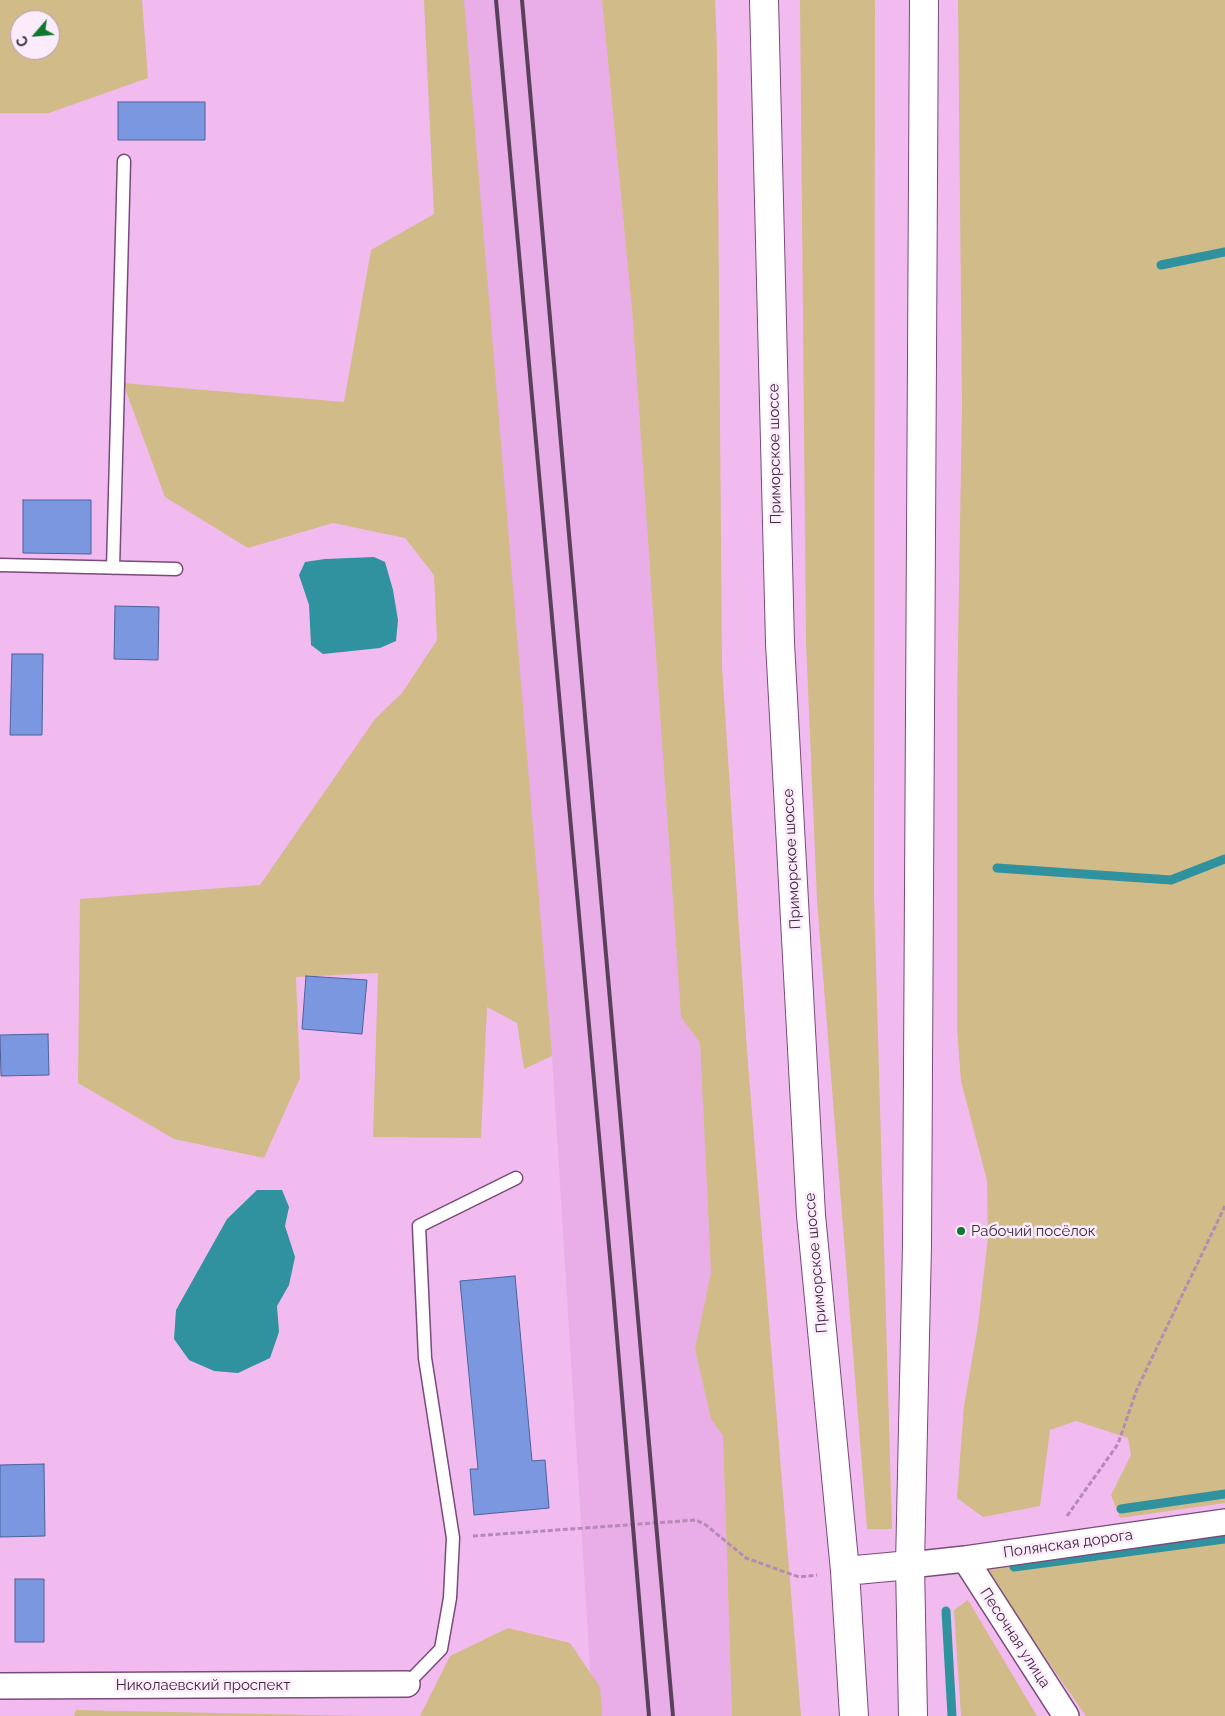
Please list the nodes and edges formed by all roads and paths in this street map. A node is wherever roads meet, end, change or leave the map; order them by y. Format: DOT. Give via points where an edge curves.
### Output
graph roads {
  1 [pos="764,0"];
  2 [pos="924,0"];
  3 [pos="124,161"];
  4 [pos="0,565"];
  5 [pos="113,568"];
  6 [pos="176,570"];
  7 [pos="516,1178"];
  8 [pos="1225,1206"];
  9 [pos="1225,1522"];
  10 [pos="453,1538"];
  11 [pos="1046,1547"];
  12 [pos="965,1559"];
  13 [pos="910,1565"];
  14 [pos="845,1571"];
  15 [pos="407,1684"];
  16 [pos="0,1686"];
  17 [pos="854,1716"];
  18 [pos="913,1716"];
  19 [pos="1066,1716"];
  1 -- 14 [label="main road, Приморское шоссе" via="780,642 811,1214"];
  2 -- 13 [label="main road" via="917,1245"];
  3 -- 5 [label="lane"];
  4 -- 5 [label="lane"];
  5 -- 6 [label="lane"];
  7 -- 10 [label="lane" via="419,1226 425,1358"];
  8 -- 11 [label="path" via="1137,1389 1118,1444"];
  9 -- 11 [label="street, Полянская дорога"];
  10 -- 14 [label="path" via="696,1520 706,1524 746,1558 799,1577"];
  10 -- 15 [label="lane" via="450,1598 441,1648"];
  11 -- 12 [label="street, Полянская дорога"];
  12 -- 13 [label="street, Полянская дорога"];
  12 -- 19 [label="street, Песочная улица"];
  13 -- 14 [label="main road"];
  13 -- 18 [label="main road"];
  14 -- 17 [label="main road, Приморское шоссе"];
  15 -- 16 [label="street, Николаевский проспект"];
}
